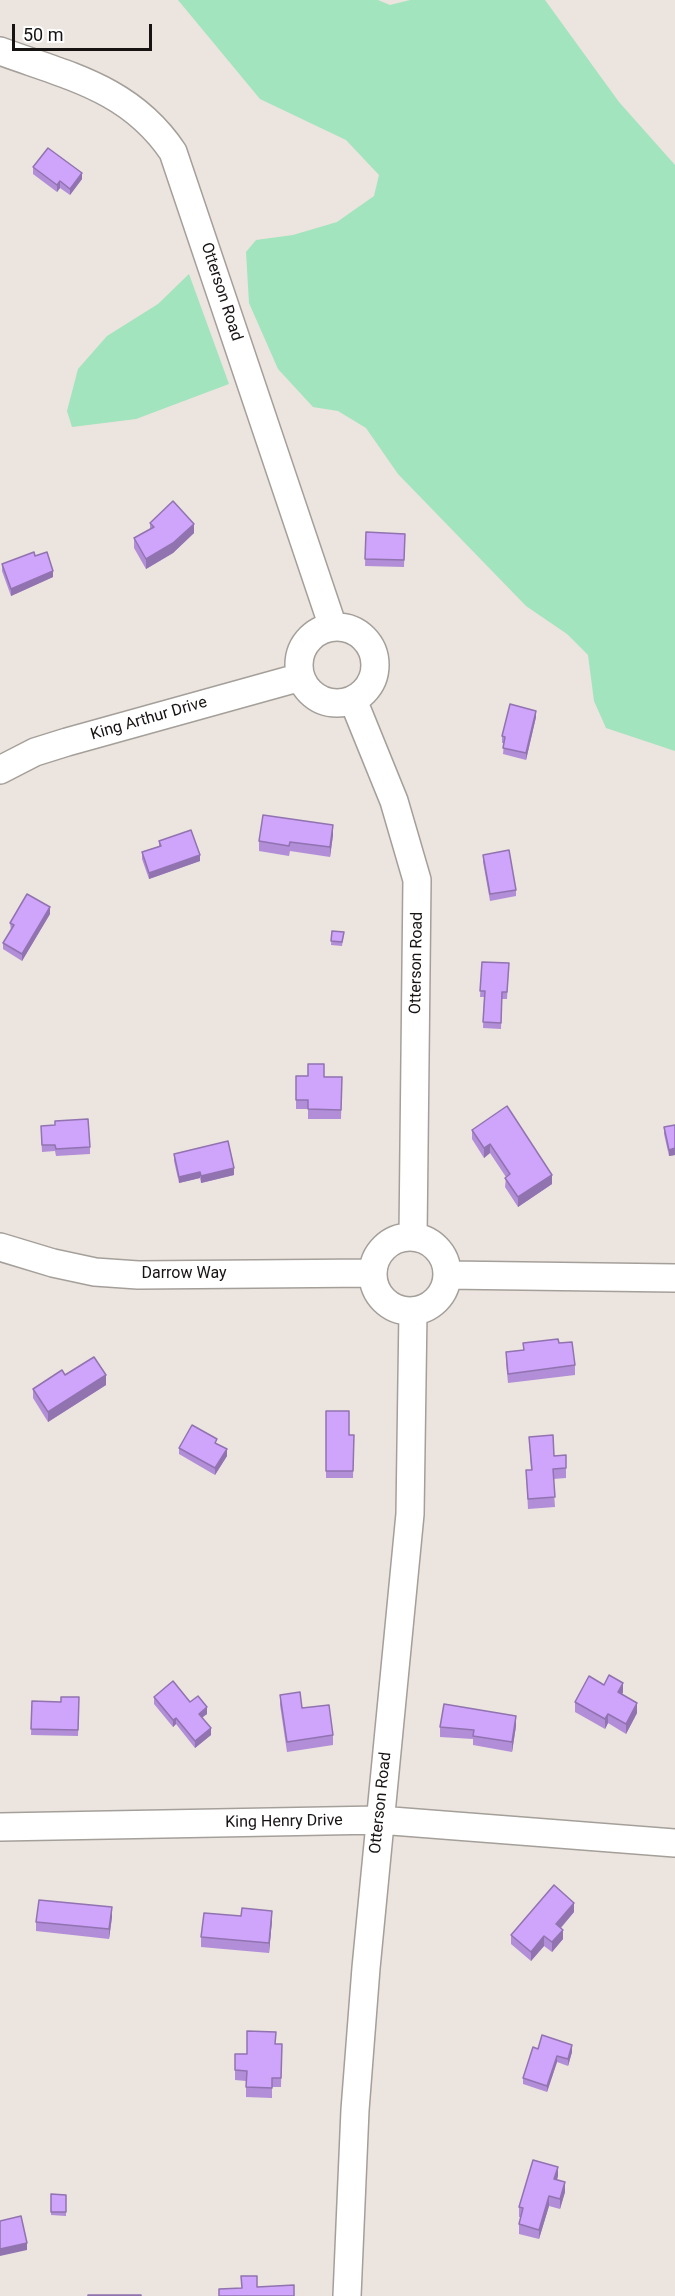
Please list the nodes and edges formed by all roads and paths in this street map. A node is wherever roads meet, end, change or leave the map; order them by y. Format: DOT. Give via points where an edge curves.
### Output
graph roads {
  1 [pos="0,51"];
  2 [pos="333,627"];
  3 [pos="301,677"];
  4 [pos="353,700"];
  5 [pos="0,770"];
  6 [pos="413,1236"];
  7 [pos="0,1247"];
  8 [pos="372,1274"];
  9 [pos="447,1275"];
  10 [pos="675,1278"];
  11 [pos="413,1311"];
  12 [pos="379,1820"];
  13 [pos="0,1827"];
  14 [pos="675,1843"];
  15 [pos="347,2296"];
  1 -- 2 [label="street, Otterson Road" via="120,98 159,131 173,152"];
  2 -- 3 [label="street" via="322,630 305,645 300,655"];
  2 -- 4 [label="street" via="356,632 366,639 374,655 371,684"];
  3 -- 4 [label="street" via="312,695 321,700 343,704"];
  3 -- 5 [label="street, King Arthur Drive" via="67,742 35,752"];
  4 -- 6 [label="street, Otterson Road" via="394,801 417,880"];
  6 -- 8 [label="street" via="384,1246"];
  6 -- 9 [label="street" via="438,1249"];
  7 -- 8 [label="street, Darrow Way" via="95,1272"];
  8 -- 11 [label="street" via="381,1298 396,1309"];
  9 -- 10 [label="street"];
  9 -- 11 [label="street" via="437,1299"];
  11 -- 12 [label="street, Otterson Road" via="408,1534"];
  12 -- 13 [label="street, King Henry Drive"];
  12 -- 14 [label="street, King Henry Drive"];
  12 -- 15 [label="street, Otterson Road" via="355,2110"];
}
